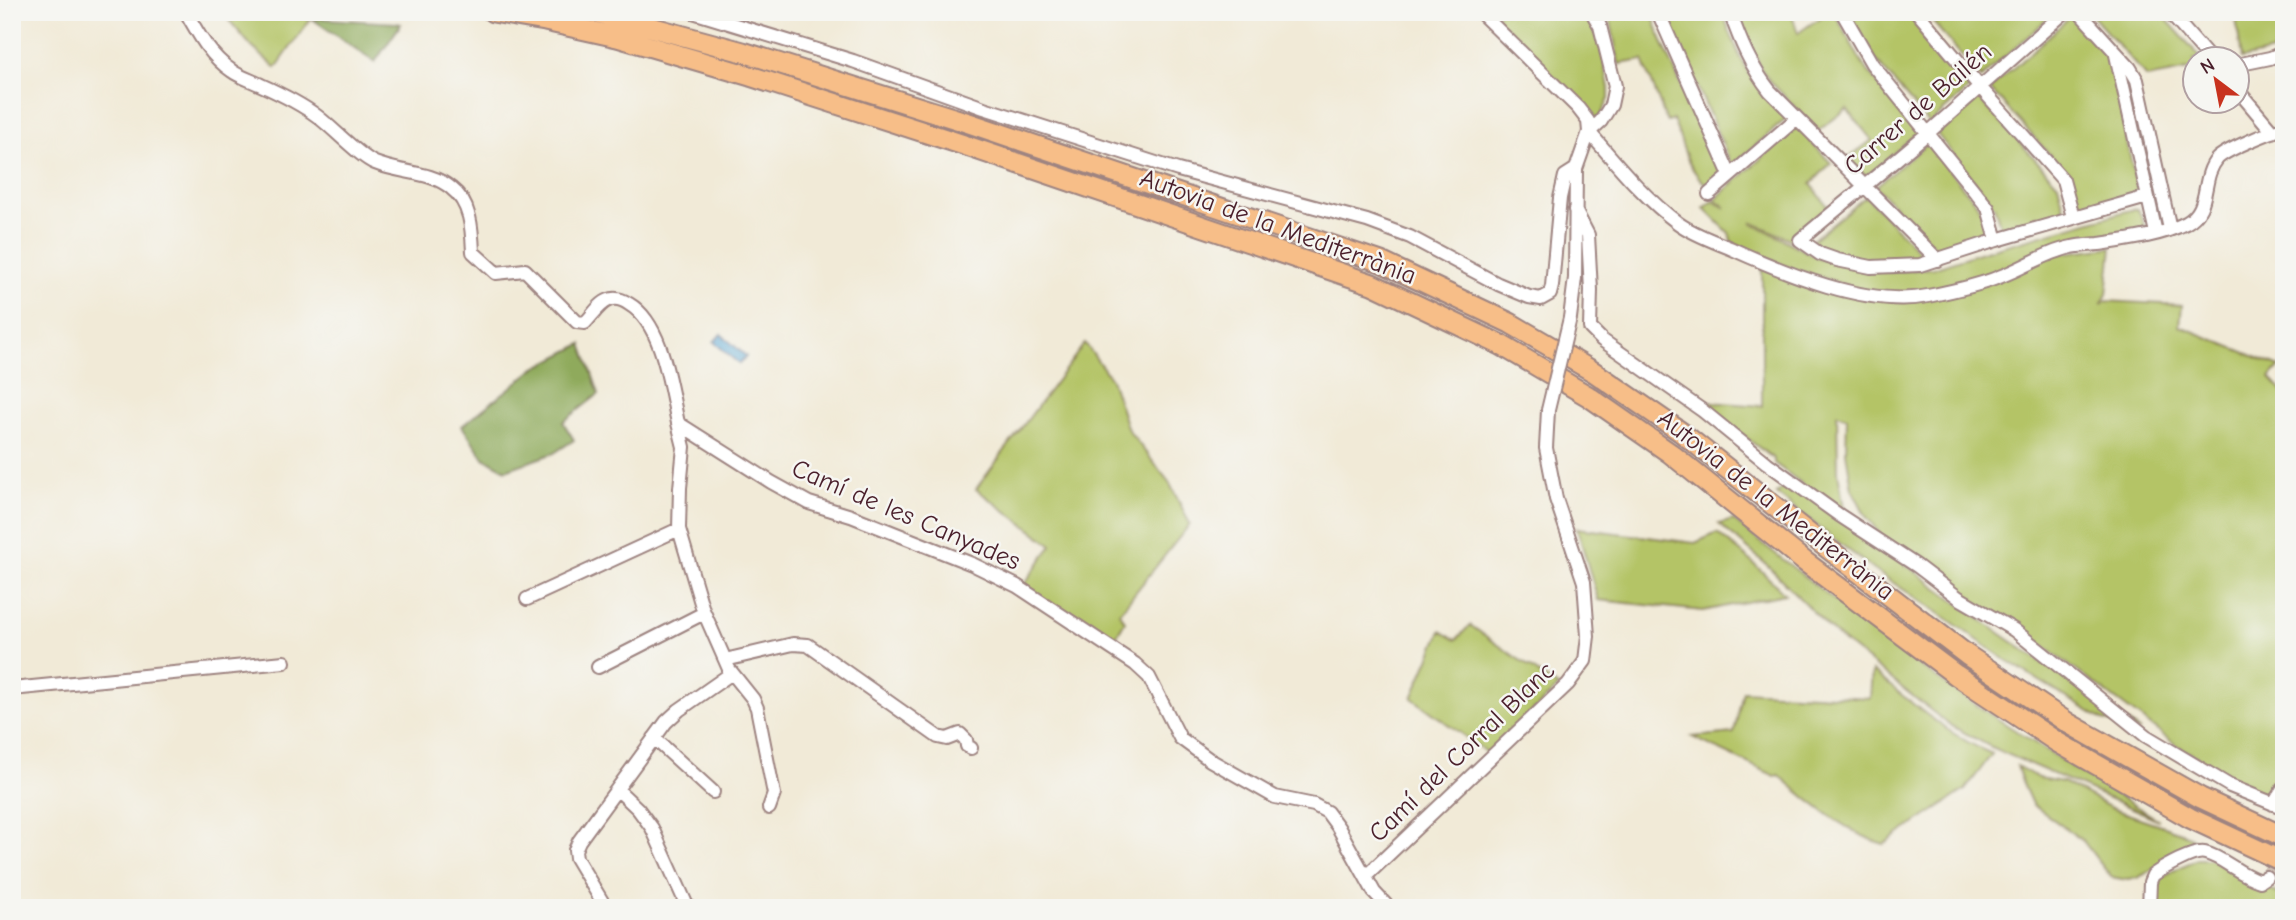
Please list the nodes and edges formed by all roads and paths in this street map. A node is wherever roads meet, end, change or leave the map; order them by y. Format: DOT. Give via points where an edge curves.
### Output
graph roads {
  1 [pos="186,12"];
  2 [pos="493,12"];
  3 [pos="595,12"];
  4 [pos="693,12"];
  5 [pos="1479,12"];
  6 [pos="1592,12"];
  7 [pos="1658,12"];
  8 [pos="1730,12"];
  9 [pos="1842,12"];
  10 [pos="1917,12"];
  11 [pos="2065,12"];
  12 [pos="2079,12"];
  13 [pos="2169,12"];
  14 [pos="2199,46"];
  15 [pos="2284,52"];
  16 [pos="2116,54"];
  17 [pos="2250,62"];
  18 [pos="1980,87"];
  19 [pos="2250,102"];
  20 [pos="1796,119"];
  21 [pos="2278,130"];
  22 [pos="1589,132"];
  23 [pos="1927,133"];
  24 [pos="1576,169"];
  25 [pos="1730,175"];
  26 [pos="1864,186"];
  27 [pos="1709,194"];
  28 [pos="2147,197"];
  29 [pos="1575,210"];
  30 [pos="2073,217"];
  31 [pos="2170,229"];
  32 [pos="2156,233"];
  33 [pos="1997,240"];
  34 [pos="1938,260"];
  35 [pos="678,423"];
  36 [pos="679,529"];
  37 [pos="527,599"];
  38 [pos="705,613"];
  39 [pos="284,662"];
  40 [pos="727,665"];
  41 [pos="598,667"];
  42 [pos="12,689"];
  43 [pos="654,738"];
  44 [pos="971,748"];
  45 [pos="2284,787"];
  46 [pos="617,789"];
  47 [pos="713,792"];
  48 [pos="2279,806"];
  49 [pos="769,807"];
  50 [pos="2284,837"];
  51 [pos="2284,862"];
  52 [pos="1366,876"];
  53 [pos="2266,877"];
  54 [pos="606,908"];
  55 [pos="688,908"];
  56 [pos="1389,908"];
  57 [pos="2149,908"];
  1 -- 35 [label="street" via="216,58 233,72 290,98 373,162 451,187 466,208 472,252 496,273 525,271 577,322 586,323 610,299 619,298 639,309 657,338"];
  2 -- 51 [label="highway, Autovia de la Mediterrània" via="617,37 951,141 1372,284 1489,339 1588,396 1670,453 1935,659 2057,742 2190,818"];
  3 -- 50 [label="highway, Autovia de la Mediterrània" via="743,52 969,123 1381,262 1510,323 1594,372 1681,432 1967,655 2068,723 2201,798"];
  4 -- 24 [label="street" via="1178,170 1367,221 1410,237 1529,297 1541,299 1550,294 1564,176"];
  5 -- 22 [label="street" via="1578,108 1588,121"];
  6 -- 22 [label="street" via="1615,86 1611,105"];
  7 -- 25 [label="street"];
  8 -- 20 [label="street" via="1757,75"];
  9 -- 23 [label="street" via="1872,64"];
  10 -- 18 [label="street"];
  11 -- 18 [label="street, Carrer de Bailén"];
  12 -- 16 [label="street"];
  13 -- 14 [label="street"];
  15 -- 17 [label="street"];
  16 -- 28 [label="street"];
  16 -- 31 [label="street" via="2137,80"];
  18 -- 23 [label="street, Carrer de Bailén"];
  18 -- 30 [label="street" via="2063,180"];
  19 -- 21 [label="street"];
  20 -- 25 [label="street"];
  20 -- 26 [label="street"];
  21 -- 31 [label="street" via="2221,155 2211,168 2200,210 2194,218"];
  22 -- 24 [label="street"];
  22 -- 32 [label="street" via="1639,187 1686,228 1761,262 1870,296 1927,296 1999,277 2072,247"];
  23 -- 26 [label="street, Carrer de Bailén"];
  23 -- 33 [label="street" via="1988,208"];
  24 -- 29 [label="street, Camí del Corral Blanc"];
  25 -- 27 [label="street"];
  26 -- 34 [label="street"];
  26 -- 34 [label="street, Carrer de Bailén" via="1800,240 1820,254 1871,267"];
  28 -- 30 [label="street"];
  28 -- 32 [label="street"];
  29 -- 48 [label="street" via="1588,235 1590,328 1602,340 1839,515 2014,630 2146,736 2230,786"];
  29 -- 52 [label="street, Camí del Corral Blanc, bridge" via="1570,318 1548,410 1546,448 1556,499 1584,582 1585,661 1569,684"];
  30 -- 33 [label="street"];
  31 -- 32 [label="street"];
  33 -- 34 [label="street"];
  35 -- 36 [label="street" via="684,447"];
  35 -- 52 [label="street, Camí de les Canyades" via="809,503 972,564 1062,614 1149,677 1180,738 1275,797 1327,812"];
  36 -- 37 [label="street"];
  36 -- 38 [label="street"];
  38 -- 40 [label="street"];
  38 -- 41 [label="street"];
  39 -- 42 [label="street"];
  40 -- 43 [label="street" via="729,675 722,682 673,715"];
  40 -- 44 [label="street" via="793,644 808,645 938,737 960,734"];
  40 -- 49 [label="street" via="757,708 774,794"];
  43 -- 46 [label="street"];
  43 -- 47 [label="street"];
  45 -- 48 [label="street"];
  46 -- 54 [label="street" via="575,850"];
  46 -- 55 [label="street" via="652,828"];
  52 -- 56 [label="street, Camí de les Canyades"];
  53 -- 57 [label="street" via="2260,881 2247,877 2207,853 2197,852 2154,876"];
}
